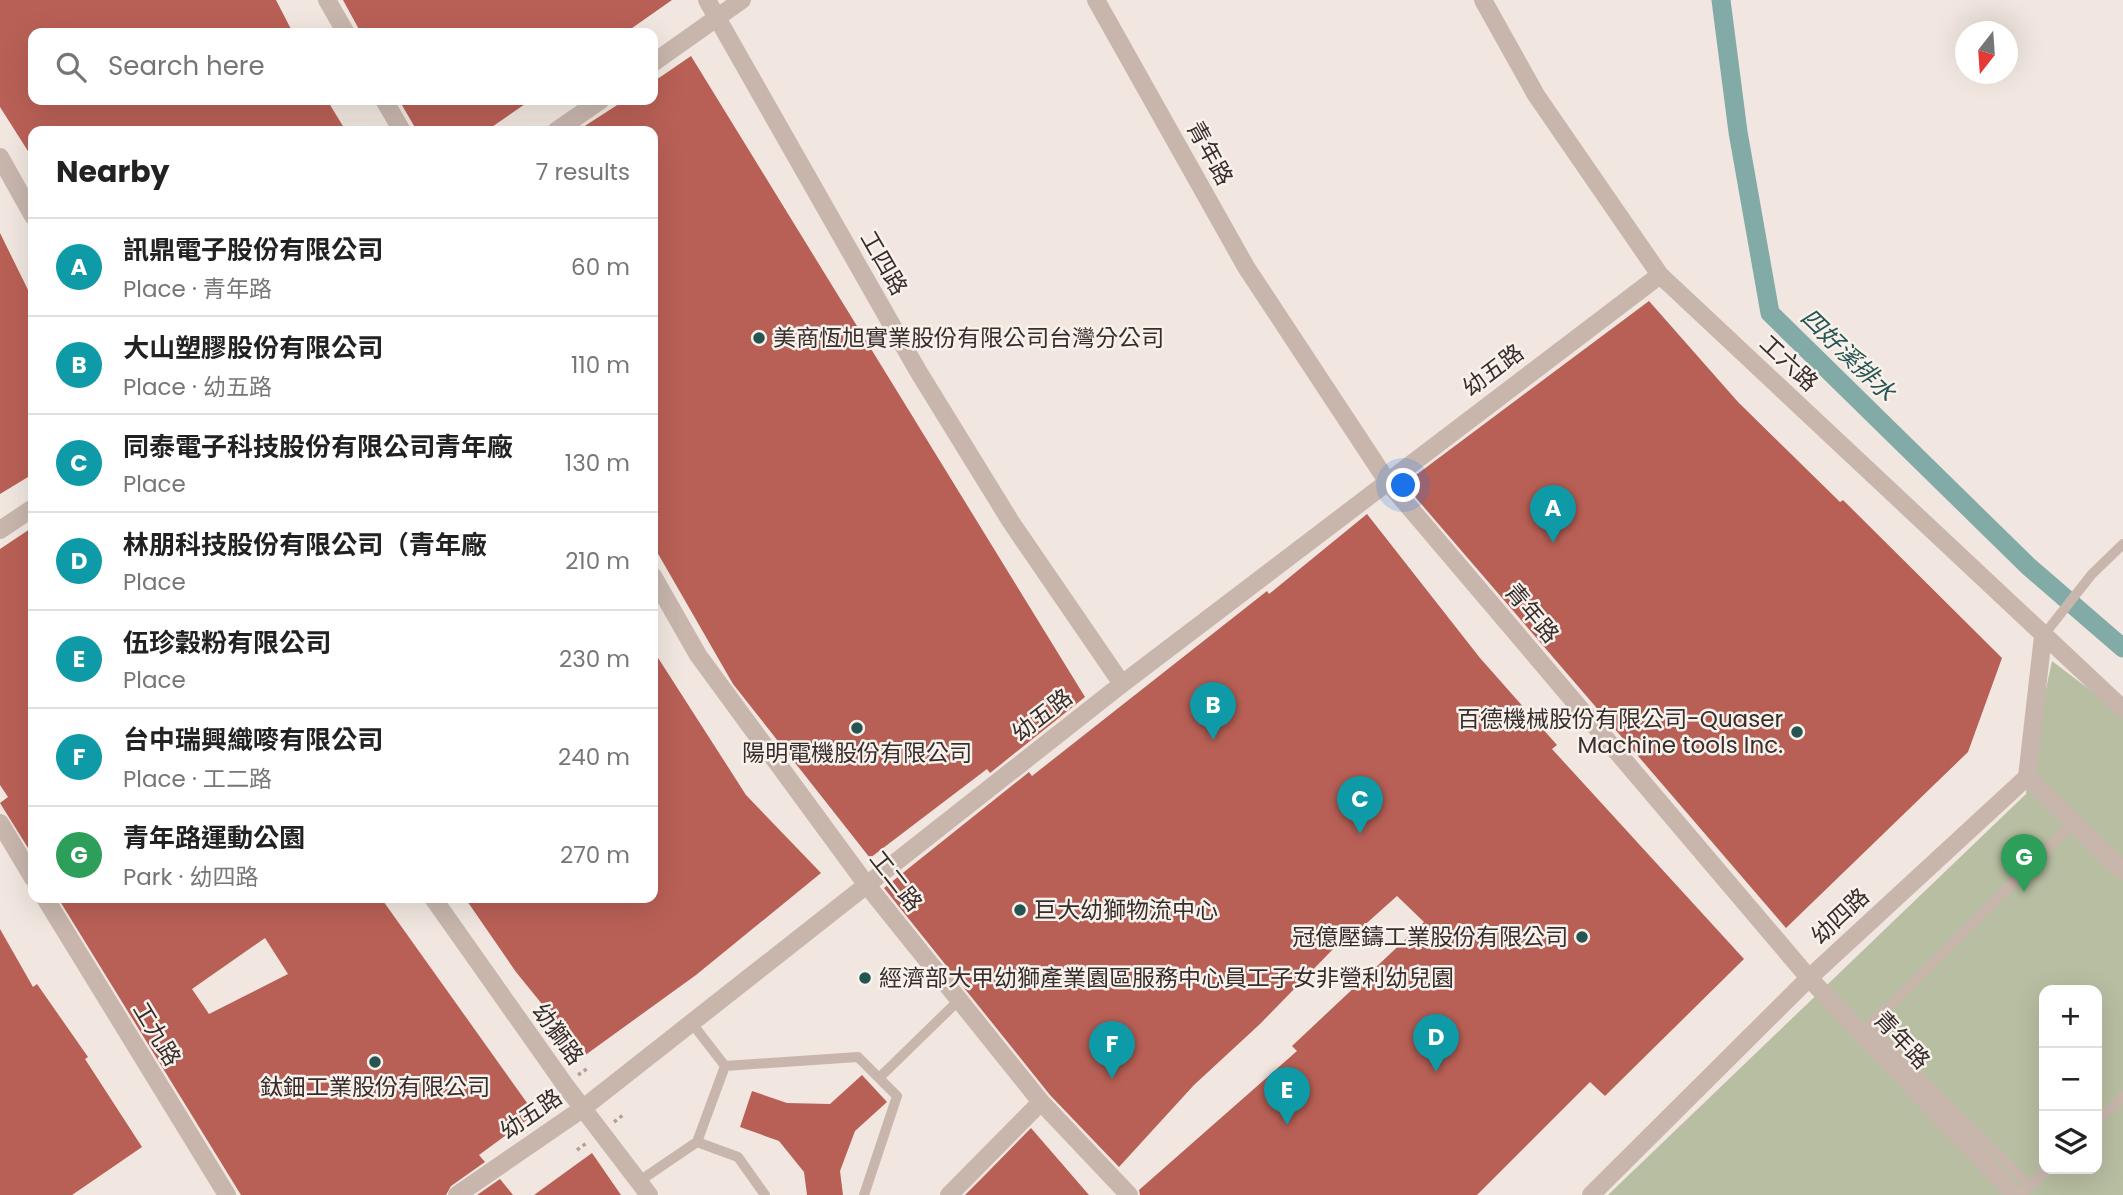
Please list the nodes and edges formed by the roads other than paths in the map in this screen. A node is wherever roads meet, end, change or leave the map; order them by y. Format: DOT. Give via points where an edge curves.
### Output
graph roads {
  1 [pos="327,0"];
  2 [pos="707,0"];
  3 [pos="742,0"];
  4 [pos="1096,0"];
  5 [pos="1483,0"];
  6 [pos="717,18"];
  7 [pos="343,28"];
  8 [pos="658,59"];
  9 [pos="387,105"];
  10 [pos="594,105"];
  11 [pos="399,126"];
  12 [pos="563,126"];
  13 [pos="0,158"];
  14 [pos="28,207"];
  15 [pos="1660,275"];
  16 [pos="1387,481"];
  17 [pos="28,511"];
  18 [pos="0,530"];
  19 [pos="2123,544"];
  20 [pos="658,585"];
  21 [pos="2043,636"];
  22 [pos="1122,684"];
  23 [pos="2123,709"];
  24 [pos="2027,777"];
  25 [pos="2074,822"];
  26 [pos="0,823"];
  27 [pos="28,870"];
  28 [pos="2123,871"];
  29 [pos="866,884"];
  30 [pos="49,903"];
  31 [pos="437,903"];
  32 [pos="1809,978"];
  33 [pos="959,1000"];
  34 [pos="691,1022"];
  35 [pos="725,1066"];
  36 [pos="879,1077"];
  37 [pos="2123,1096"];
  38 [pos="1041,1102"];
  39 [pos="582,1109"];
  40 [pos="2102,1116"];
  41 [pos="697,1142"];
  42 [pos="2042,1174"];
  43 [pos="643,1188"];
  44 [pos="2022,1192"];
  45 [pos="227,1195"];
  46 [pos="457,1195"];
  47 [pos="765,1195"];
  48 [pos="864,1195"];
  49 [pos="948,1195"];
  50 [pos="1129,1195"];
  51 [pos="1591,1195"];
  1 -- 7 [label="street"];
  2 -- 6 [label="street, 工四路"];
  3 -- 6 [label="street"];
  4 -- 16 [label="street, 青年路" via="1246,267"];
  5 -- 15 [label="street, 工六路" via="1536,95"];
  6 -- 8 [label="street"];
  6 -- 22 [label="street, 工四路" via="918,371 1011,522"];
  9 -- 11 [label="street"];
  10 -- 12 [label="street"];
  13 -- 14 [label="street"];
  15 -- 16 [label="street, 幼五路"];
  15 -- 21 [label="street, 工六路"];
  16 -- 22 [label="street, 幼五路"];
  16 -- 32 [label="street, 青年路"];
  17 -- 18 [label="street"];
  19 -- 21 [label="lane" via="2092,574"];
  20 -- 29 [label="street, 工二路" via="698,655"];
  21 -- 23 [label="street, 工六路"];
  21 -- 24 [label="street"];
  22 -- 29 [label="street, 幼五路"];
  24 -- 25 [label="street"];
  24 -- 32 [label="street, 幼四路"];
  25 -- 28 [label="street"];
  25 -- 44 [label="lane" via="1869,1026"];
  26 -- 27 [label="street"];
  29 -- 33 [label="street, 工二路"];
  29 -- 34 [label="street, 幼五路"];
  30 -- 45 [label="street, 工九路"];
  31 -- 39 [label="street, 幼獅路"];
  32 -- 44 [label="street, 青年路"];
  32 -- 51 [label="street, 幼四路"];
  33 -- 36 [label="lane"];
  33 -- 38 [label="street, 工二路"];
  34 -- 35 [label="lane"];
  34 -- 39 [label="street, 幼五路"];
  35 -- 36 [label="lane" via="858,1057"];
  35 -- 41 [label="lane"];
  36 -- 48 [label="lane" via="897,1096"];
  37 -- 40 [label="lane"];
  38 -- 49 [label="street"];
  38 -- 50 [label="street, 工二路"];
  39 -- 43 [label="street, 幼獅路"];
  39 -- 46 [label="street, 幼五路"];
  41 -- 43 [label="lane"];
  41 -- 47 [label="lane" via="738,1157"];
  42 -- 44 [label="lane"];
}
